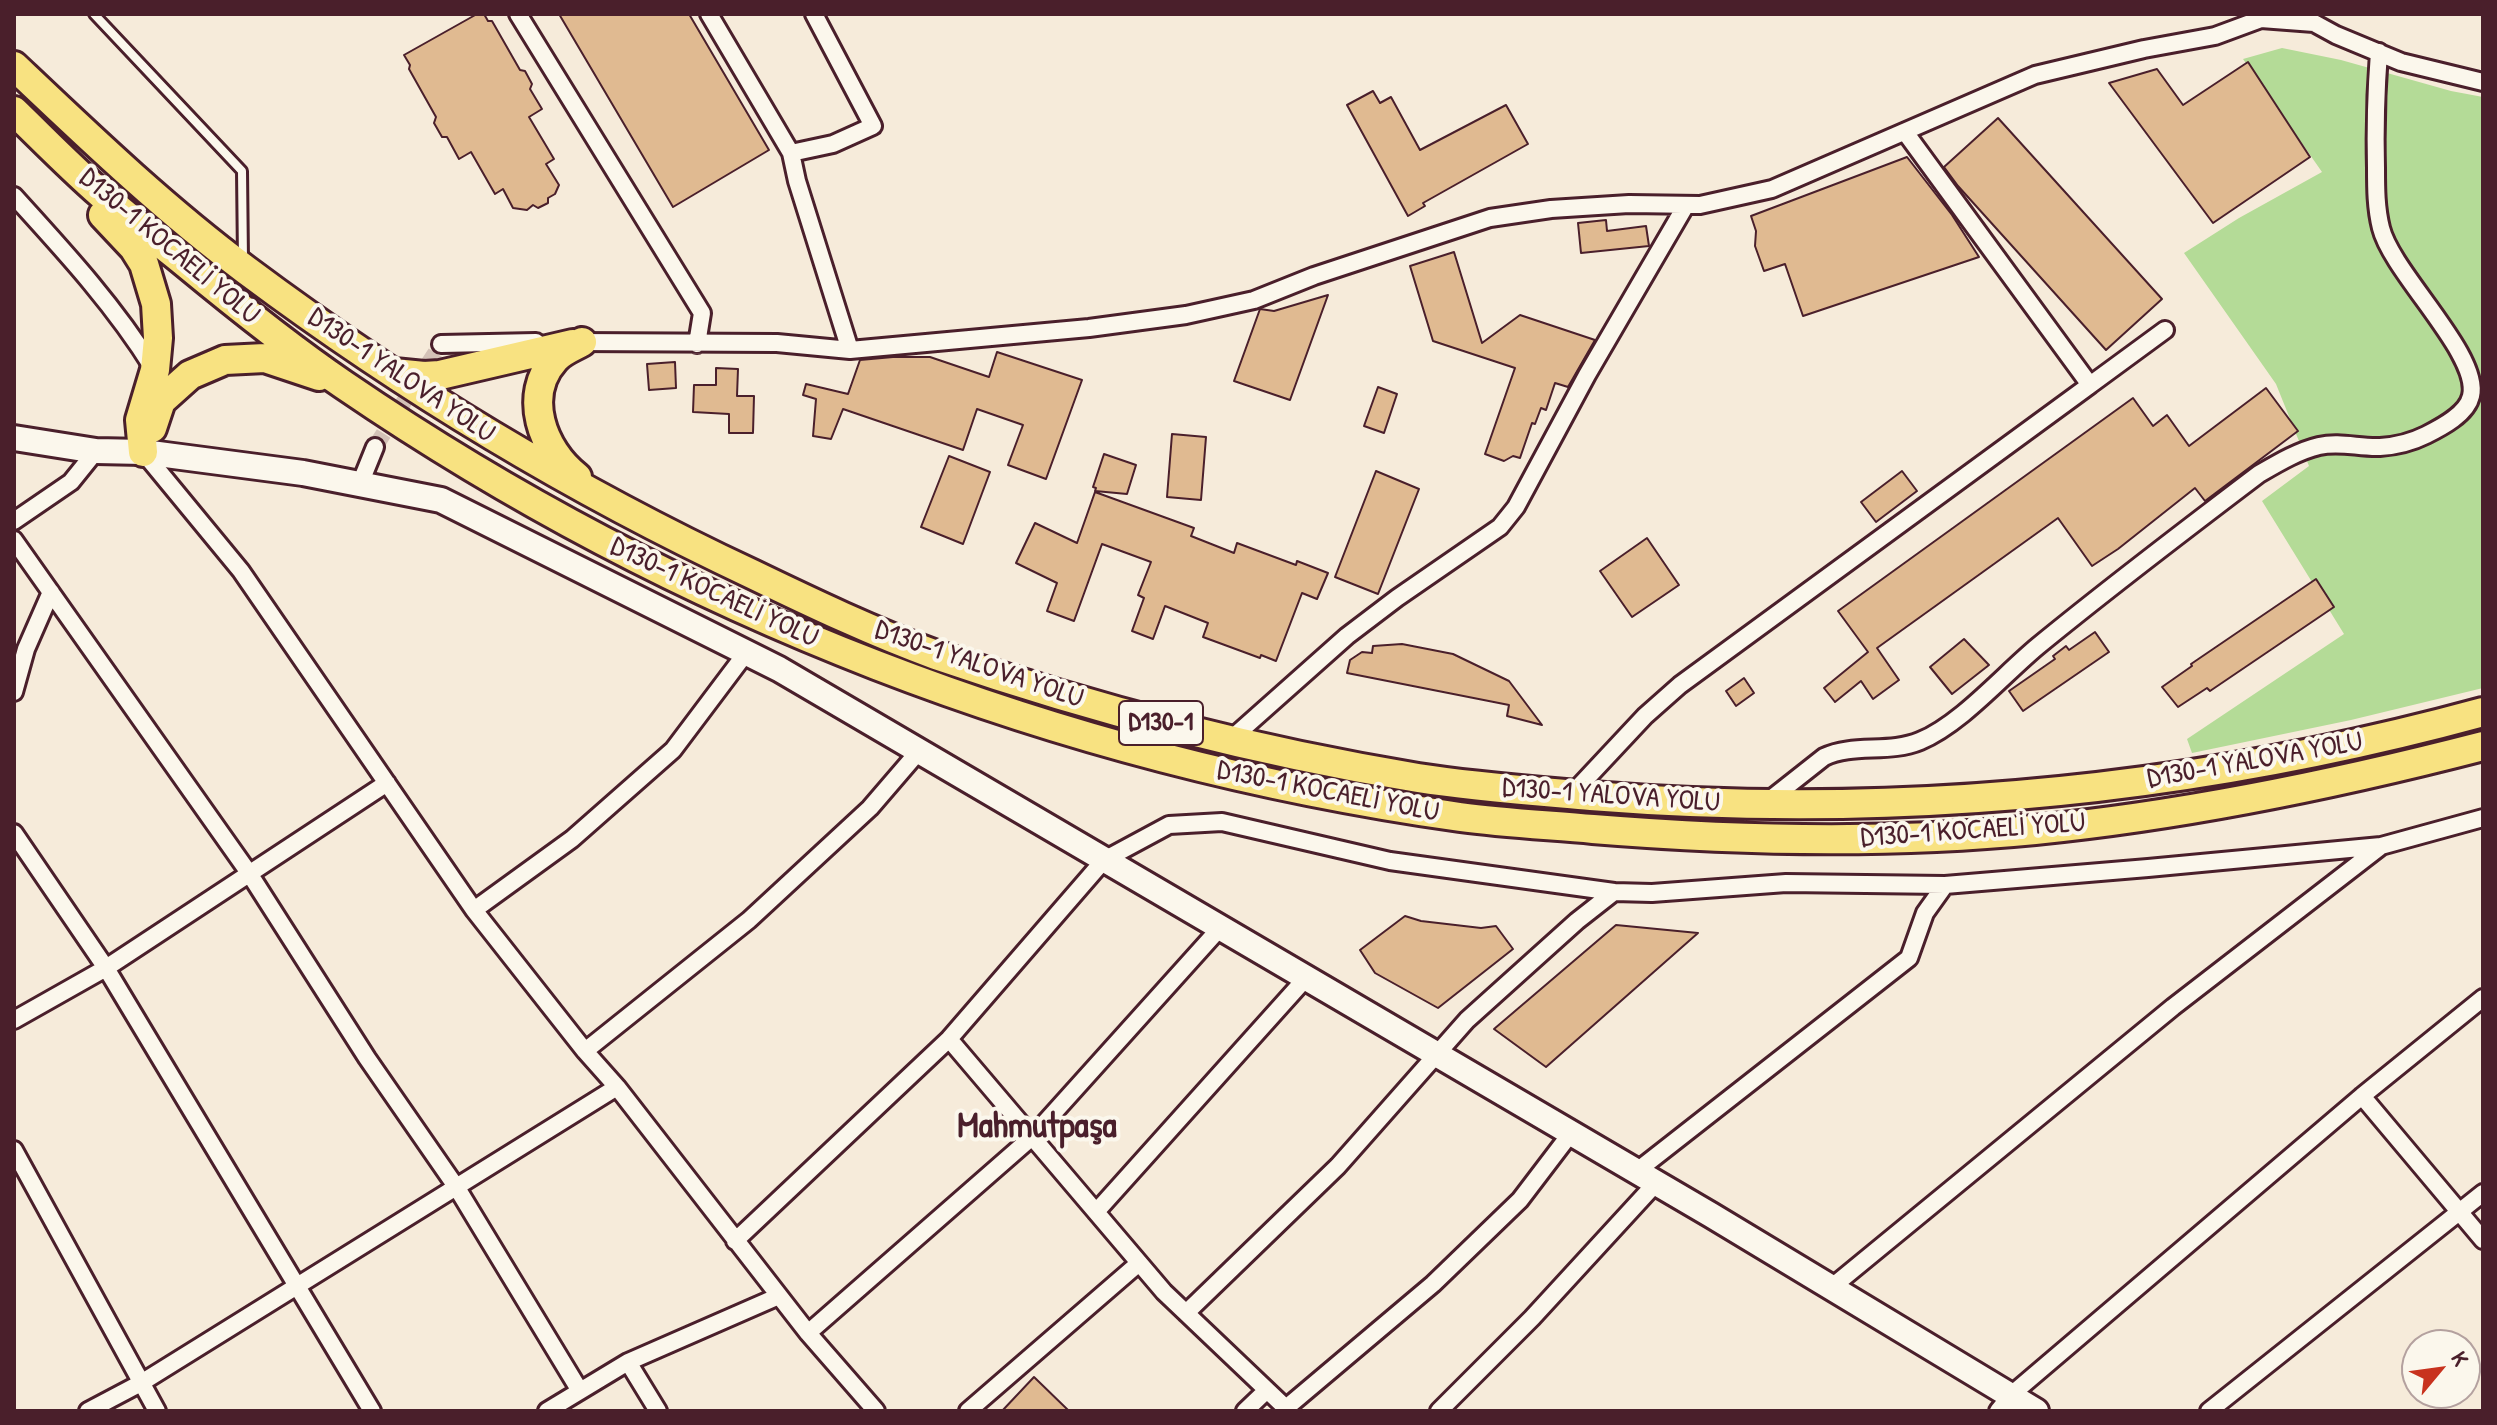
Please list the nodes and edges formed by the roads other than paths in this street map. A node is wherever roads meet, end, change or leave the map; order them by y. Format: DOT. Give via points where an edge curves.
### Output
graph roads {
  1 [pos="94,14"];
  2 [pos="518,14"];
  3 [pos="709,14"];
  4 [pos="814,14"];
  5 [pos="2311,18"];
  6 [pos="2379,52"];
  7 [pos="14,66"];
  8 [pos="2483,82"];
  9 [pos="14,111"];
  10 [pos="14,121"];
  11 [pos="1905,132"];
  12 [pos="791,153"];
  13 [pos="14,196"];
  14 [pos="1686,205"];
  15 [pos="244,268"];
  16 [pos="2165,330"];
  17 [pos="582,342"];
  18 [pos="441,344"];
  19 [pos="697,344"];
  20 [pos="850,350"];
  21 [pos="155,370"];
  22 [pos="393,373"];
  23 [pos="341,383"];
  24 [pos="2090,385"];
  25 [pos="15,437"];
  26 [pos="375,447"];
  27 [pos="96,451"];
  28 [pos="143,452"];
  29 [pos="360,484"];
  30 [pos="612,504"];
  31 [pos="14,521"];
  32 [pos="14,540"];
  33 [pos="51,592"];
  34 [pos="746,653"];
  35 [pos="14,692"];
  36 [pos="2483,712"];
  37 [pos="1230,740"];
  38 [pos="2483,746"];
  39 [pos="919,751"];
  40 [pos="2483,757"];
  41 [pos="2380,772"];
  42 [pos="387,783"];
  43 [pos="1572,794"];
  44 [pos="1764,805"];
  45 [pos="2483,818"];
  46 [pos="14,833"];
  47 [pos="2381,846"];
  48 [pos="1104,860"];
  49 [pos="249,873"];
  50 [pos="1945,885"];
  51 [pos="1614,892"];
  52 [pos="474,910"];
  53 [pos="1220,928"];
  54 [pos="106,968"];
  55 [pos="1306,978"];
  56 [pos="2483,998"];
  57 [pos="14,1020"];
  58 [pos="949,1039"];
  59 [pos="585,1051"];
  60 [pos="1437,1055"];
  61 [pos="617,1087"];
  62 [pos="2362,1096"];
  63 [pos="1571,1133"];
  64 [pos="1032,1137"];
  65 [pos="14,1150"];
  66 [pos="1647,1177"];
  67 [pos="457,1188"];
  68 [pos="2483,1193"];
  69 [pos="2461,1211"];
  70 [pos="1096,1212"];
  71 [pos="2483,1240"];
  72 [pos="735,1241"];
  73 [pos="1139,1263"];
  74 [pos="295,1286"];
  75 [pos="1832,1287"];
  76 [pos="779,1296"];
  77 [pos="1186,1313"];
  78 [pos="808,1333"];
  79 [pos="628,1362"];
  80 [pos="141,1383"];
  81 [pos="1267,1390"];
  82 [pos="580,1391"];
  83 [pos="2005,1403"];
  84 [pos="1287,1410"];
  85 [pos="88,1411"];
  86 [pos="157,1411"];
  87 [pos="372,1411"];
  88 [pos="547,1411"];
  89 [pos="658,1411"];
  90 [pos="876,1411"];
  91 [pos="968,1411"];
  92 [pos="1245,1411"];
  93 [pos="1440,1411"];
  94 [pos="2036,1411"];
  95 [pos="2209,1411"];
  1 -- 15 [label="lane" via="242,171"];
  2 -- 19 [label="street" via="702,313"];
  3 -- 12 [label="street"];
  4 -- 12 [label="street" via="873,126 833,144"];
  5 -- 6 [label="street" via="2336,35"];
  5 -- 11 [label="street" via="2261,19 2215,36 2035,75"];
  6 -- 8 [label="street"];
  6 -- 44 [label="street" via="2374,109 2381,230 2467,369 2471,398 2458,416 2405,443 2321,445 2280,462 2049,637 1950,722 1902,747 1835,752"];
  7 -- 15 [label="highway, D130-1 YALOVA YOLU / D130-1" via="153,195"];
  9 -- 23 [label="highway, D130-1 KOCAELİ YOLU / D130-1" via="101,195"];
  10 -- 21 [label="highway" via="144,264 156,304"];
  11 -- 14 [label="street" via="1772,189"];
  11 -- 24 [label="street"];
  12 -- 20 [label="street"];
  13 -- 21 [label="street" via="82,270"];
  14 -- 20 [label="street" via="1551,209 1490,218 1254,300 1186,315"];
  14 -- 37 [label="street" via="1500,527 1347,636"];
  15 -- 22 [label="highway, D130-1 YALOVA YOLU / D130-1"];
  16 -- 24 [label="street"];
  17 -- 18 [label="street"];
  17 -- 19 [label="street"];
  17 -- 22 [label="highway" via="440,375"];
  17 -- 30 [label="highway" via="554,360 539,389 537,410 554,451 569,470"];
  19 -- 20 [label="street" via="777,343"];
  21 -- 28 [label="highway" via="140,420"];
  22 -- 30 [label="highway, D130-1 YALOVA YOLU / D130-1"];
  23 -- 28 [label="highway" via="265,358 225,360 190,375 161,401"];
  23 -- 41 [label="highway, D130-1 KOCAELİ YOLU / D130-1" via="619,551 807,638 1072,734 1312,791 1462,817 1652,834 1899,838 2103,823"];
  24 -- 43 [label="street" via="1680,685"];
  25 -- 27 [label="main road"];
  26 -- 29 [label="street"];
  27 -- 28 [label="main road"];
  27 -- 31 [label="street" via="71,482"];
  28 -- 29 [label="main road"];
  28 -- 42 [label="street" via="241,571"];
  29 -- 34 [label="main road" via="441,500"];
  30 -- 37 [label="highway, D130-1 YALOVA YOLU / D130-1" via="798,596 936,655"];
  32 -- 33 [label="street"];
  33 -- 35 [label="street"];
  33 -- 49 [label="street"];
  34 -- 39 [label="main road"];
  34 -- 52 [label="street" via="673,750 572,839"];
  36 -- 44 [label="highway, D130-1 YALOVA YOLU / D130-1" via="2374,740 2116,786 1900,804"];
  37 -- 43 [label="highway, D130-1 YALOVA YOLU / D130-1" via="1419,778"];
  38 -- 41 [label="highway, D130-1 KOCAELİ YOLU / D130-1"];
  39 -- 48 [label="main road"];
  39 -- 59 [label="street" via="870,808 749,920"];
  40 -- 41 [label="street"];
  42 -- 49 [label="street"];
  42 -- 52 [label="street"];
  43 -- 44 [label="highway, D130-1 YALOVA YOLU / D130-1"];
  45 -- 47 [label="street"];
  46 -- 54 [label="street"];
  47 -- 50 [label="street"];
  47 -- 75 [label="street" via="2173,1007"];
  48 -- 51 [label="street" via="1169,825 1222,822 1390,861"];
  48 -- 53 [label="main road"];
  48 -- 58 [label="street"];
  49 -- 54 [label="street"];
  49 -- 67 [label="street"];
  50 -- 51 [label="street" via="1786,883"];
  50 -- 66 [label="street" via="1925,913 1909,958"];
  51 -- 60 [label="street" via="1467,1020"];
  52 -- 59 [label="street"];
  53 -- 55 [label="main road"];
  53 -- 64 [label="street"];
  54 -- 57 [label="street"];
  54 -- 74 [label="street"];
  55 -- 60 [label="main road"];
  55 -- 70 [label="street"];
  56 -- 62 [label="street"];
  58 -- 64 [label="street"];
  58 -- 72 [label="street"];
  59 -- 61 [label="street"];
  60 -- 63 [label="main road"];
  60 -- 77 [label="street" via="1338,1166"];
  61 -- 67 [label="street"];
  61 -- 72 [label="street"];
  62 -- 69 [label="street"];
  62 -- 83 [label="street"];
  63 -- 66 [label="main road"];
  63 -- 84 [label="street" via="1520,1200 1433,1284"];
  64 -- 70 [label="street"];
  64 -- 78 [label="street"];
  65 -- 80 [label="street"];
  66 -- 75 [label="main road"];
  66 -- 93 [label="street" via="1532,1318"];
  67 -- 74 [label="street"];
  67 -- 82 [label="street"];
  68 -- 69 [label="street"];
  69 -- 71 [label="street"];
  69 -- 95 [label="street"];
  70 -- 73 [label="street"];
  72 -- 76 [label="street"];
  73 -- 77 [label="street"];
  73 -- 91 [label="street"];
  74 -- 80 [label="street"];
  74 -- 87 [label="street"];
  75 -- 83 [label="main road"];
  76 -- 78 [label="street"];
  76 -- 79 [label="street"];
  77 -- 81 [label="street"];
  78 -- 90 [label="street"];
  79 -- 82 [label="street"];
  79 -- 89 [label="street"];
  80 -- 85 [label="street"];
  80 -- 86 [label="street"];
  81 -- 84 [label="street"];
  81 -- 92 [label="street"];
  82 -- 88 [label="street"];
  83 -- 94 [label="main road"];
}
